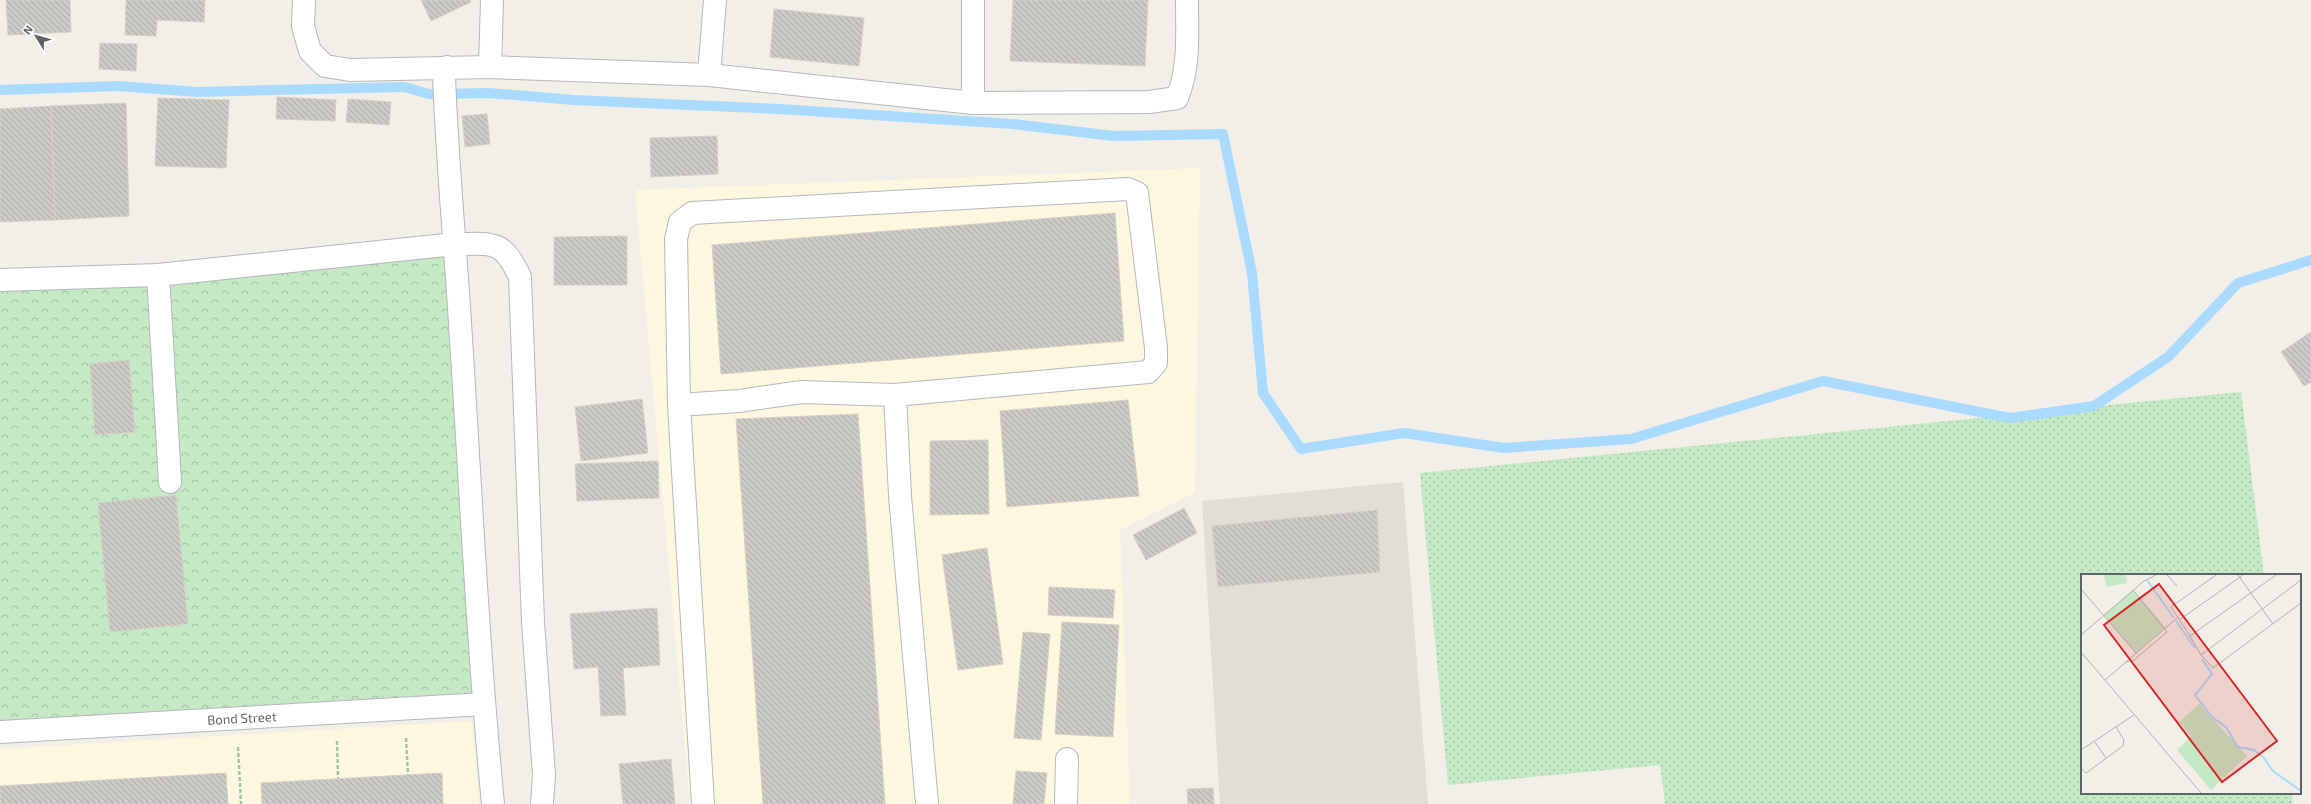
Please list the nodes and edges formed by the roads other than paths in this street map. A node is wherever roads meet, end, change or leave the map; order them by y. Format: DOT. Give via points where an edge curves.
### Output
graph roads {
  1 [pos="304,0"];
  2 [pos="492,0"];
  3 [pos="715,0"];
  4 [pos="974,0"];
  5 [pos="1187,0"];
  6 [pos="490,67"];
  7 [pos="446,71"];
  8 [pos="709,75"];
  9 [pos="973,103"];
  10 [pos="456,244"];
  11 [pos="158,275"];
  12 [pos="0,280"];
  13 [pos="895,395"];
  14 [pos="679,405"];
  15 [pos="170,482"];
  16 [pos="484,704"];
  17 [pos="0,732"];
  18 [pos="1067,759"];
  19 [pos="493,804"];
  20 [pos="542,804"];
  21 [pos="703,804"];
  22 [pos="927,804"];
  23 [pos="1066,804"];
  1 -- 7 [label="street" via="303,26 310,51 325,66 350,70"];
  2 -- 6 [label="street"];
  3 -- 8 [label="street"];
  4 -- 9 [label="street"];
  5 -- 9 [label="street" via="1187,50 1183,83 1177,98 1149,102"];
  6 -- 7 [label="street"];
  6 -- 8 [label="street"];
  7 -- 10 [label="street" via="445,111"];
  8 -- 9 [label="street"];
  10 -- 11 [label="street"];
  10 -- 16 [label="street"];
  10 -- 20 [label="street" via="495,244 510,257 520,277 533,622 544,775"];
  11 -- 12 [label="street"];
  11 -- 15 [label="street"];
  13 -- 14 [label="street" via="802,392 739,401"];
  13 -- 14 [label="street" via="1148,372 1156,364 1156,348 1137,194 1128,189 692,213 680,222 676,239"];
  13 -- 22 [label="street" via="900,496"];
  14 -- 21 [label="street"];
  16 -- 17 [label="street, Bond Street"];
  16 -- 19 [label="street"];
  18 -- 23 [label="street"];
}
